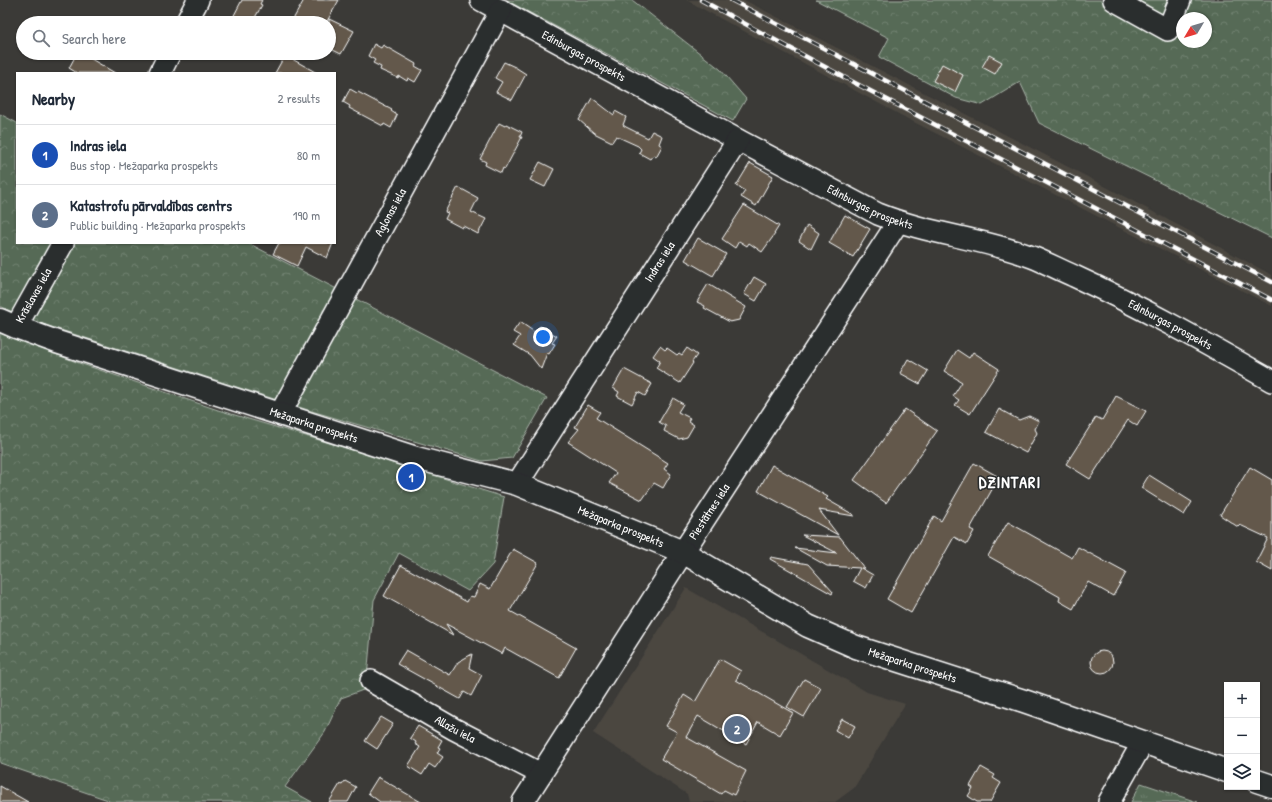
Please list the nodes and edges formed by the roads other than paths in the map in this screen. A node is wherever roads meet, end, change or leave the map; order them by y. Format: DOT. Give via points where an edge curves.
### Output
graph roads {
  1 [pos="198,0"];
  2 [pos="481,0"];
  3 [pos="1114,0"];
  4 [pos="1180,0"];
  5 [pos="501,10"];
  6 [pos="190,16"];
  7 [pos="166,60"];
  8 [pos="160,72"];
  9 [pos="738,140"];
  10 [pos="898,222"];
  11 [pos="62,244"];
  12 [pos="8,324"];
  13 [pos="1272,381"];
  14 [pos="280,414"];
  15 [pos="517,484"];
  16 [pos="683,552"];
  17 [pos="371,682"];
  18 [pos="1143,742"];
  19 [pos="1224,769"];
  20 [pos="541,774"];
  21 [pos="1260,782"];
  22 [pos="1272,786"];
  23 [pos="523,802"];
  24 [pos="1109,802"];
  1 -- 6 [label="street"];
  2 -- 5 [label="street, Edinburgas prospekts"];
  3 -- 4 [label="street" via="1168,30"];
  5 -- 9 [label="street, Edinburgas prospekts"];
  5 -- 14 [label="street, Aglonas iela"];
  7 -- 8 [label="street"];
  9 -- 10 [label="street, Edinburgas prospekts" via="878,214"];
  9 -- 15 [label="street, Indras iela"];
  10 -- 13 [label="street, Edinburgas prospekts" via="1032,257 1144,310"];
  10 -- 16 [label="street, Piestātnes iela"];
  11 -- 12 [label="street, Krāslavas iela"];
  12 -- 14 [label="main road, Mežaparka prospekts"];
  14 -- 15 [label="main road, Mežaparka prospekts" via="416,458"];
  15 -- 16 [label="main road, Mežaparka prospekts"];
  16 -- 18 [label="main road, Mežaparka prospekts" via="808,626 856,647"];
  16 -- 20 [label="street, Piestātnes iela"];
  17 -- 20 [label="street, Allažu iela"];
  18 -- 19 [label="main road, Mežaparka prospekts"];
  18 -- 24 [label="street"];
  20 -- 23 [label="street, Piestātnes iela"];
  21 -- 22 [label="main road"];
}
